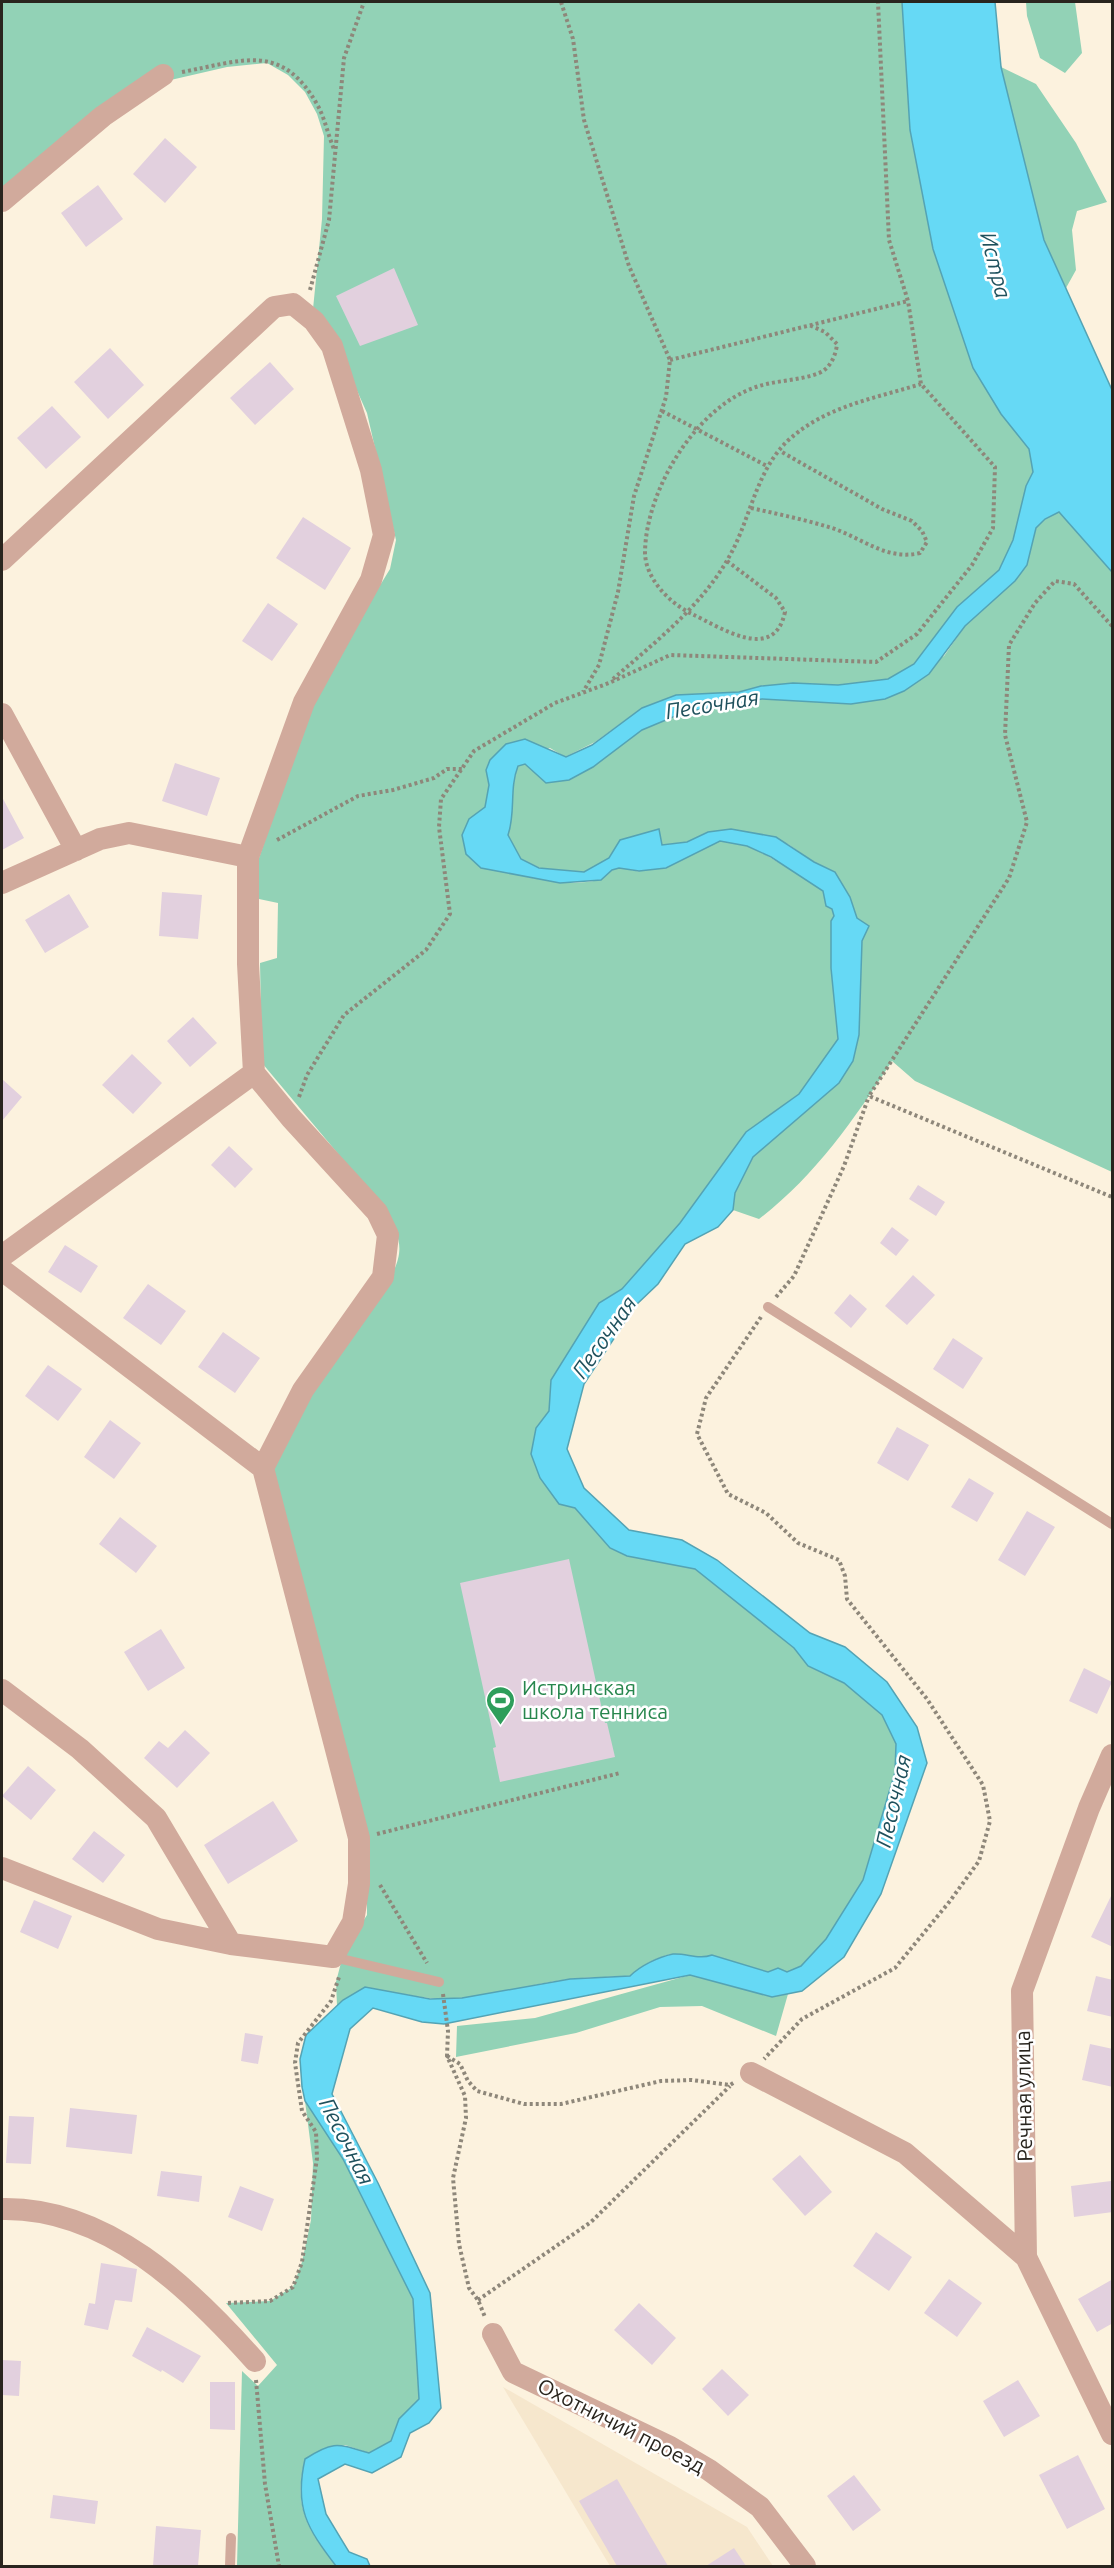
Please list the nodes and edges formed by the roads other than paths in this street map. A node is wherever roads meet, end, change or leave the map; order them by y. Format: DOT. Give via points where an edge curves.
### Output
graph roads {
  1 [pos="163,75"];
  2 [pos="2,201"];
  3 [pos="2,560"];
  4 [pos="2,714"];
  5 [pos="76,850"];
  6 [pos="248,857"];
  7 [pos="2,883"];
  8 [pos="254,1073"];
  9 [pos="2,1256"];
  10 [pos="2,1270"];
  11 [pos="768,1307"];
  12 [pos="263,1468"];
  13 [pos="1113,1524"];
  14 [pos="2,1690"];
  15 [pos="1113,1755"];
  16 [pos="2,1868"];
  17 [pos="231,1944"];
  18 [pos="333,1957"];
  19 [pos="441,1988"];
  20 [pos="750,2073"];
  21 [pos="2,2209"];
  22 [pos="1026,2257"];
  23 [pos="493,2334"];
  24 [pos="255,2361"];
  25 [pos="1113,2434"];
  26 [pos="231,2538"];
  27 [pos="230,2566"];
  28 [pos="805,2566"];
  1 -- 2 [label="street" via="103,116"];
  3 -- 6 [label="street" via="274,307 293,304 314,321 332,346 371,470 384,536 372,580 304,702"];
  4 -- 5 [label="street"];
  5 -- 6 [label="street" via="100,839 129,833"];
  5 -- 7 [label="street"];
  6 -- 8 [label="street"];
  8 -- 9 [label="street"];
  8 -- 12 [label="street" via="377,1212 388,1235 383,1276 303,1390"];
  10 -- 12 [label="street"];
  11 -- 13 [label="lane"];
  12 -- 18 [label="street" via="359,1838 359,1884 352,1922"];
  14 -- 17 [label="street" via="80,1749 156,1818"];
  15 -- 22 [label="street, Речная улица" via="1089,1808 1022,1991"];
  16 -- 17 [label="street" via="158,1929"];
  17 -- 18 [label="street"];
  18 -- 19 [label="lane"];
  20 -- 22 [label="street" via="905,2153"];
  21 -- 24 [label="street" via="52,2216 93,2229 155,2264"];
  22 -- 25 [label="street, Речная улица"];
  23 -- 28 [label="street, Охотничий проезд" via="513,2372 670,2447 760,2507"];
  26 -- 27 [label="lane"];
}
